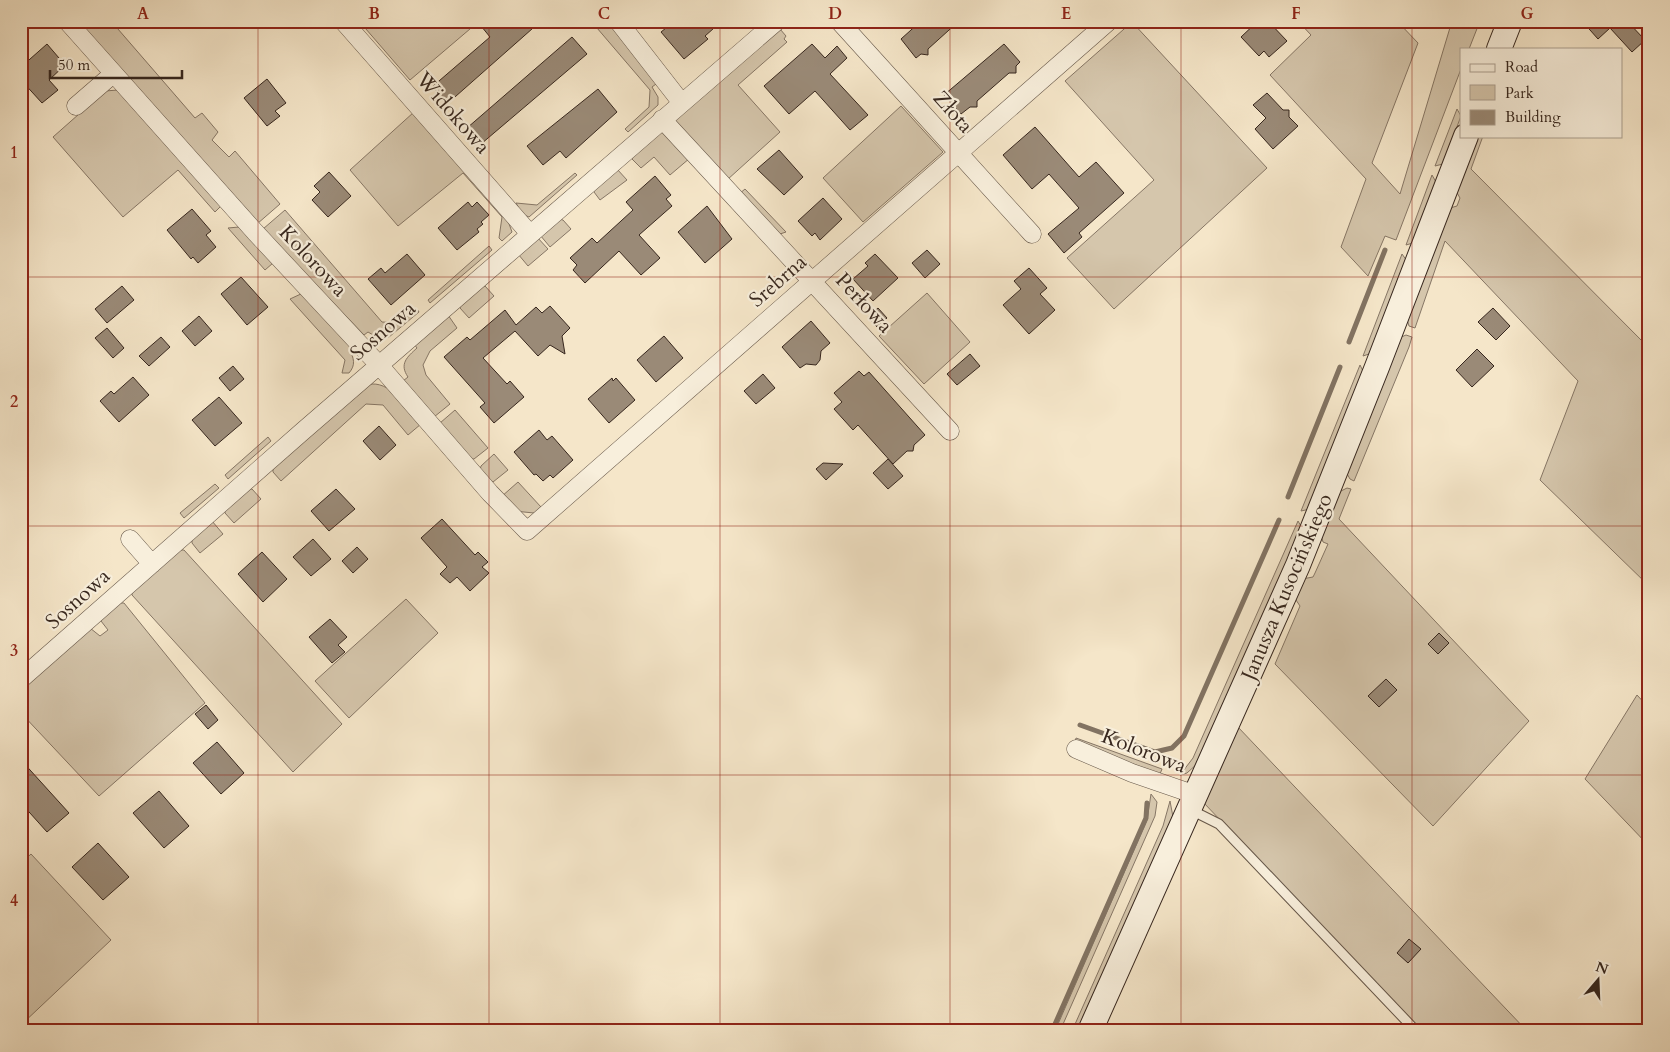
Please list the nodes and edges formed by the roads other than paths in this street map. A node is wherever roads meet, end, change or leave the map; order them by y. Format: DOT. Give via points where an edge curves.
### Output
graph roads {
  1 [pos="68,21"];
  2 [pos="343,21"];
  3 [pos="618,21"];
  4 [pos="777,21"];
  5 [pos="840,21"];
  6 [pos="1109,21"];
  7 [pos="1510,21"];
  8 [pos="1499,48"];
  9 [pos="114,74"];
  10 [pos="681,102"];
  11 [pos="76,106"];
  12 [pos="662,119"];
  13 [pos="1465,138"];
  14 [pos="958,152"];
  15 [pos="530,234"];
  16 [pos="1032,234"];
  17 [pos="812,282"];
  18 [pos="379,365"];
  19 [pos="950,431"];
  20 [pos="527,531"];
  21 [pos="130,539"];
  22 [pos="152,564"];
  23 [pos="21,679"];
  24 [pos="1076,749"];
  25 [pos="1192,802"];
  26 [pos="1090,1031"];
  27 [pos="1416,1031"];
  1 -- 9 [label="street, Kolorowa"];
  2 -- 15 [label="street, Widokowa"];
  3 -- 10 [label="street"];
  4 -- 10 [label="street, Sosnowa"];
  5 -- 14 [label="street, Złota"];
  6 -- 14 [label="street, Srebrna"];
  7 -- 8 [label="street"];
  9 -- 11 [label="street"];
  9 -- 18 [label="street, Kolorowa"];
  10 -- 12 [label="street, Sosnowa"];
  12 -- 15 [label="street, Sosnowa"];
  12 -- 17 [label="street, Perłowa"];
  13 -- 25 [label="street, Janusza Kusocińskiego" via="1313,529"];
  14 -- 16 [label="street, Złota"];
  14 -- 17 [label="street, Srebrna"];
  15 -- 18 [label="street, Sosnowa"];
  17 -- 19 [label="street, Perłowa"];
  17 -- 20 [label="street, Srebrna"];
  18 -- 20 [label="street, Kolorowa"];
  18 -- 22 [label="street, Sosnowa"];
  21 -- 22 [label="street"];
  22 -- 23 [label="street, Sosnowa"];
  24 -- 25 [label="street, Kolorowa"];
  25 -- 26 [label="street, Janusza Kusocińskiego"];
  25 -- 27 [label="lane" via="1219,824"];
}
